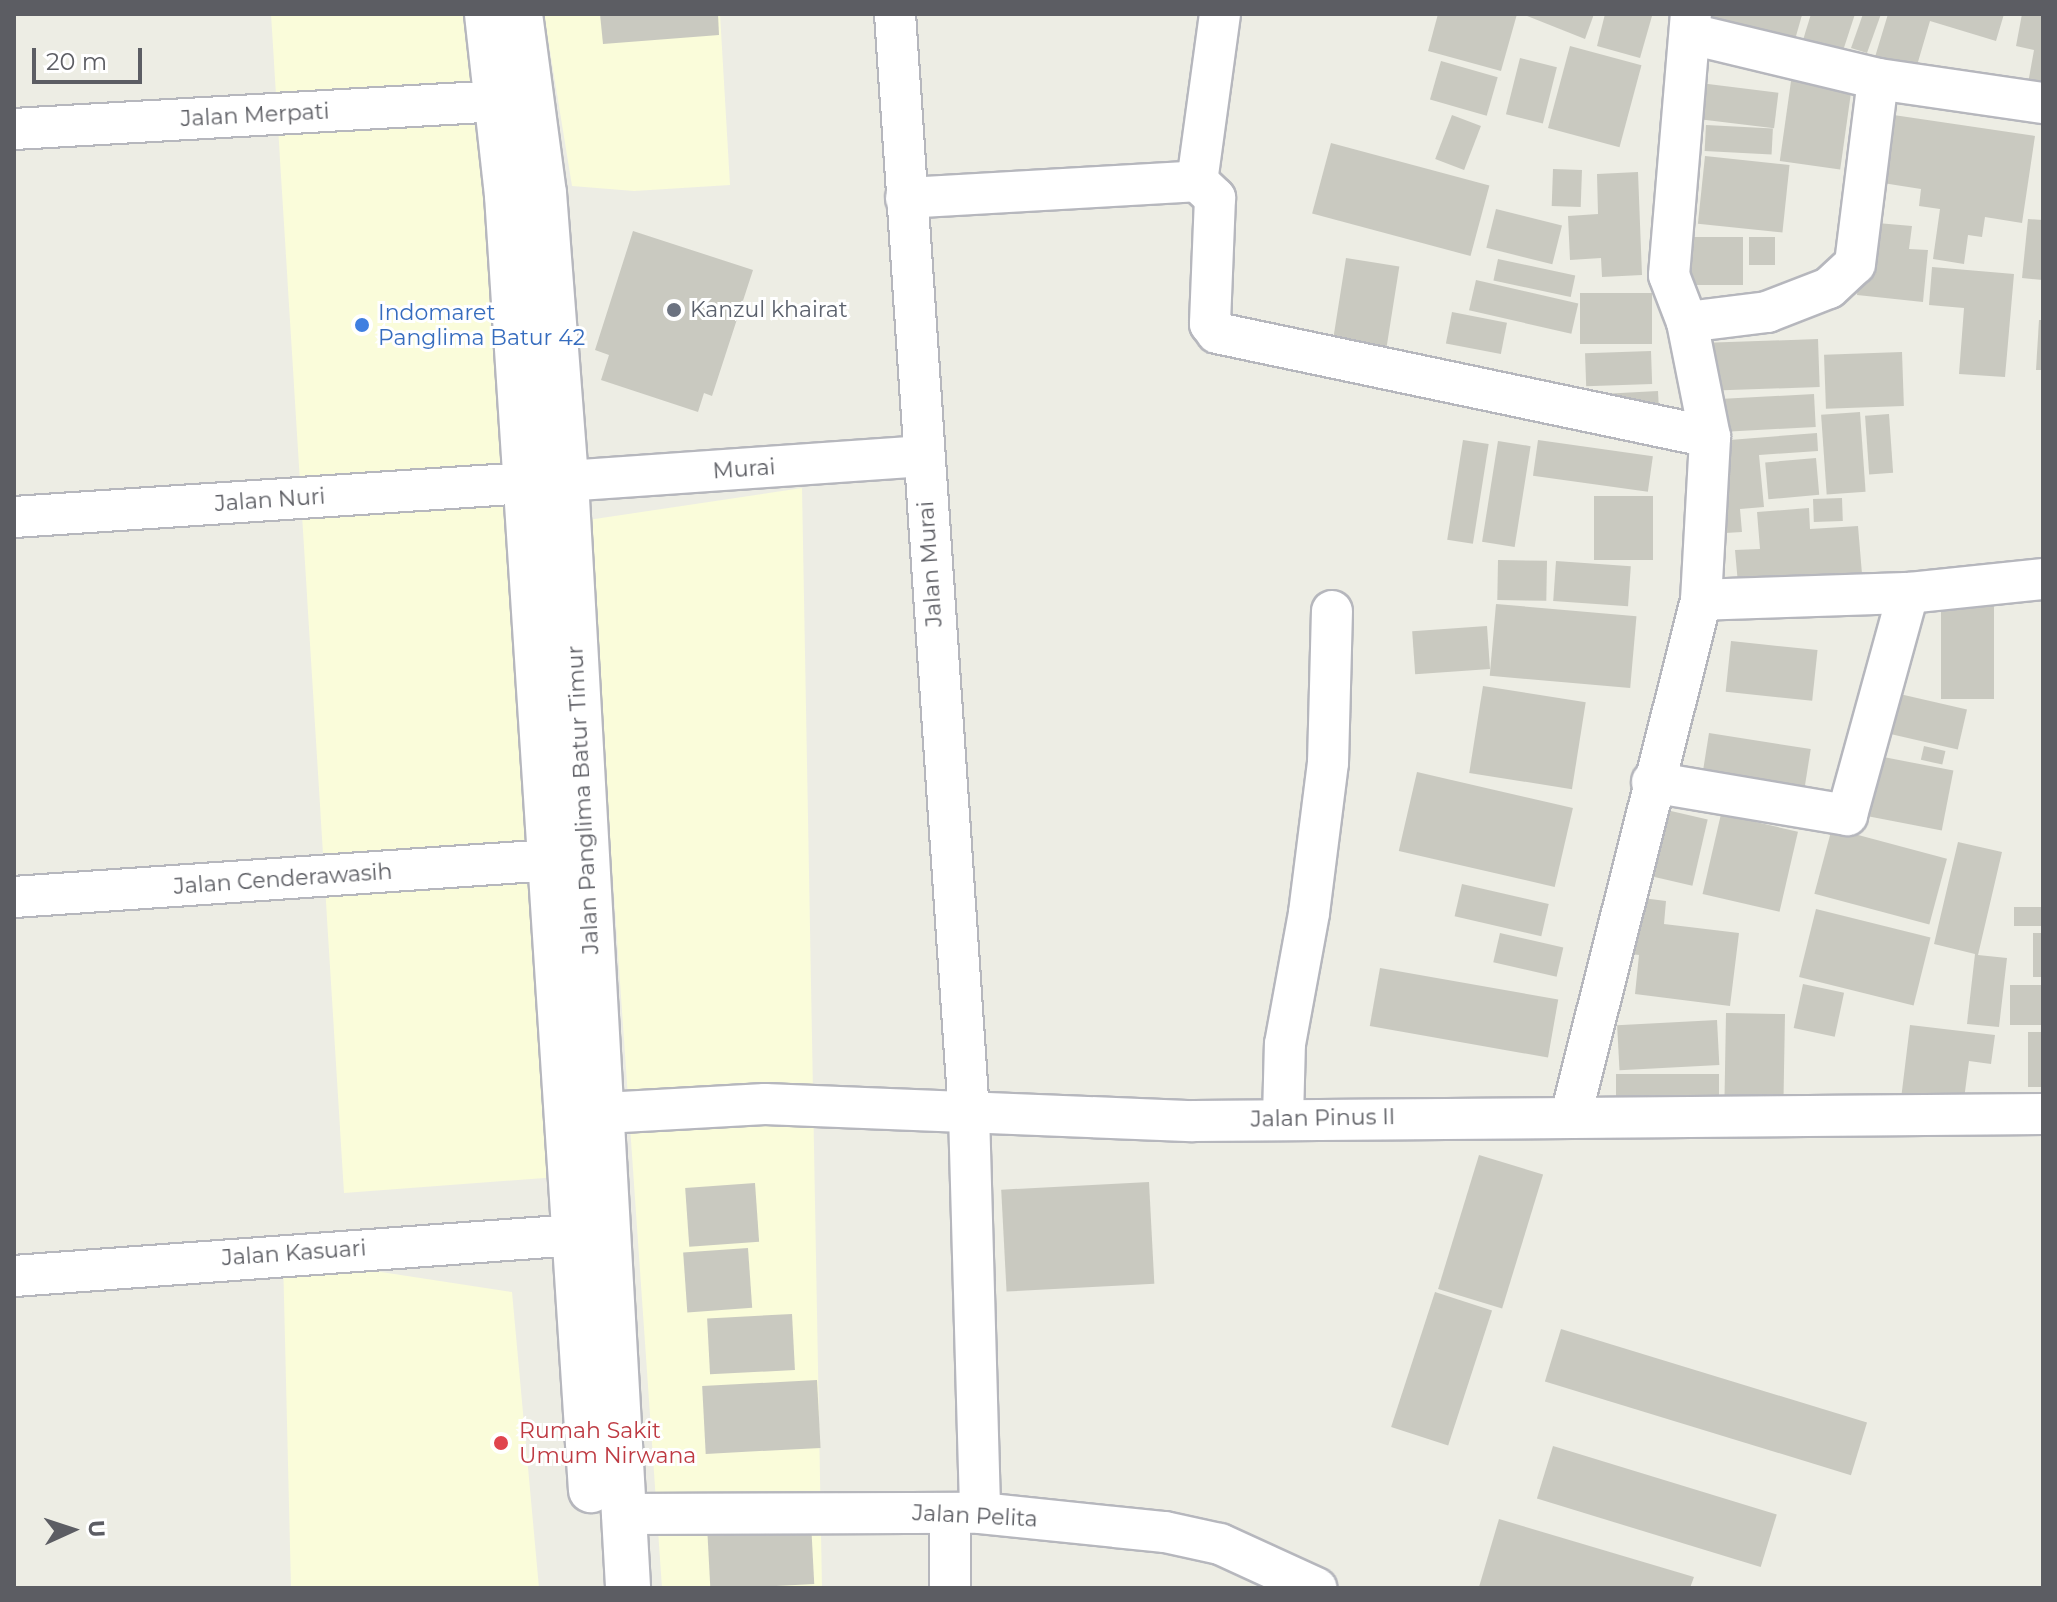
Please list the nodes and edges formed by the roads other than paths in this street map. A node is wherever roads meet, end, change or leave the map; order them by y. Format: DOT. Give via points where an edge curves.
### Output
graph roads {
  1 [pos="487,14"];
  2 [pos="520,14"];
  3 [pos="895,14"];
  4 [pos="1220,14"];
  5 [pos="1691,24"];
  6 [pos="1878,79"];
  7 [pos="497,101"];
  8 [pos="2043,103"];
  9 [pos="14,129"];
  10 [pos="1197,181"];
  11 [pos="906,198"];
  12 [pos="1687,322"];
  13 [pos="1710,437"];
  14 [pos="922,456"];
  15 [pos="546,482"];
  16 [pos="14,517"];
  17 [pos="2043,579"];
  18 [pos="1908,593"];
  19 [pos="1701,600"];
  20 [pos="1332,611"];
  21 [pos="562,739"];
  22 [pos="1652,782"];
  23 [pos="551,860"];
  24 [pos="14,897"];
  25 [pos="604,1113"];
  26 [pos="969,1113"];
  27 [pos="2043,1114"];
  28 [pos="1571,1115"];
  29 [pos="1283,1118"];
  30 [pos="575,1235"];
  31 [pos="14,1276"];
  32 [pos="965,1513"];
  33 [pos="622,1514"];
  34 [pos="597,1588"];
  35 [pos="628,1588"];
  36 [pos="950,1588"];
  37 [pos="1316,1588"];
  1 -- 7 [label="main road, Jalan Panglima Batur Timur"];
  2 -- 15 [label="main road, Jalan Panglima Batur Timur" via="544,193"];
  3 -- 11 [label="street, Jalan Murai"];
  4 -- 10 [label="street"];
  5 -- 6 [label="street"];
  5 -- 12 [label="street" via="1669,275"];
  6 -- 8 [label="street"];
  6 -- 12 [label="street" via="1855,264 1829,288 1767,312"];
  7 -- 9 [label="street, Jalan Merpati"];
  7 -- 15 [label="main road, Jalan Panglima Batur Timur"];
  10 -- 11 [label="street"];
  10 -- 13 [label="street" via="1215,198 1210,324 1217,333"];
  11 -- 14 [label="street, Jalan Murai"];
  12 -- 13 [label="street"];
  13 -- 19 [label="street"];
  14 -- 15 [label="street, Murai"];
  14 -- 26 [label="street, Jalan Murai"];
  15 -- 16 [label="street, Jalan Nuri"];
  15 -- 21 [label="main road, Jalan Panglima Batur Timur"];
  17 -- 18 [label="street"];
  18 -- 19 [label="street"];
  18 -- 22 [label="street" via="1847,815"];
  19 -- 22 [label="street"];
  20 -- 29 [label="street" via="1328,763 1302,960 1285,1044"];
  21 -- 23 [label="main road, Jalan Panglima Batur Timur"];
  21 -- 25 [label="main road, Jalan Panglima Batur Timur"];
  22 -- 28 [label="street"];
  23 -- 24 [label="street, Jalan Cenderawasih"];
  23 -- 30 [label="main road, Jalan Panglima Batur Timur"];
  25 -- 26 [label="street, Jalan Pinus II" via="765,1104"];
  25 -- 33 [label="main road, Jalan Panglima Batur Timur"];
  26 -- 29 [label="street, Jalan Pinus II" via="1193,1121"];
  26 -- 32 [label="street, Jalan Murai"];
  27 -- 28 [label="street, Jalan Pinus II"];
  28 -- 29 [label="street, Jalan Pinus II"];
  30 -- 31 [label="street, Jalan Kasuari"];
  30 -- 34 [label="main road, Jalan Panglima Batur Timur"];
  32 -- 33 [label="street, Jalan Pelita"];
  32 -- 36 [label="street, Jalan Murai"];
  32 -- 37 [label="street, Jalan Pelita" via="1165,1532 1220,1544"];
  33 -- 35 [label="main road, Jalan Panglima Batur Timur"];
}
